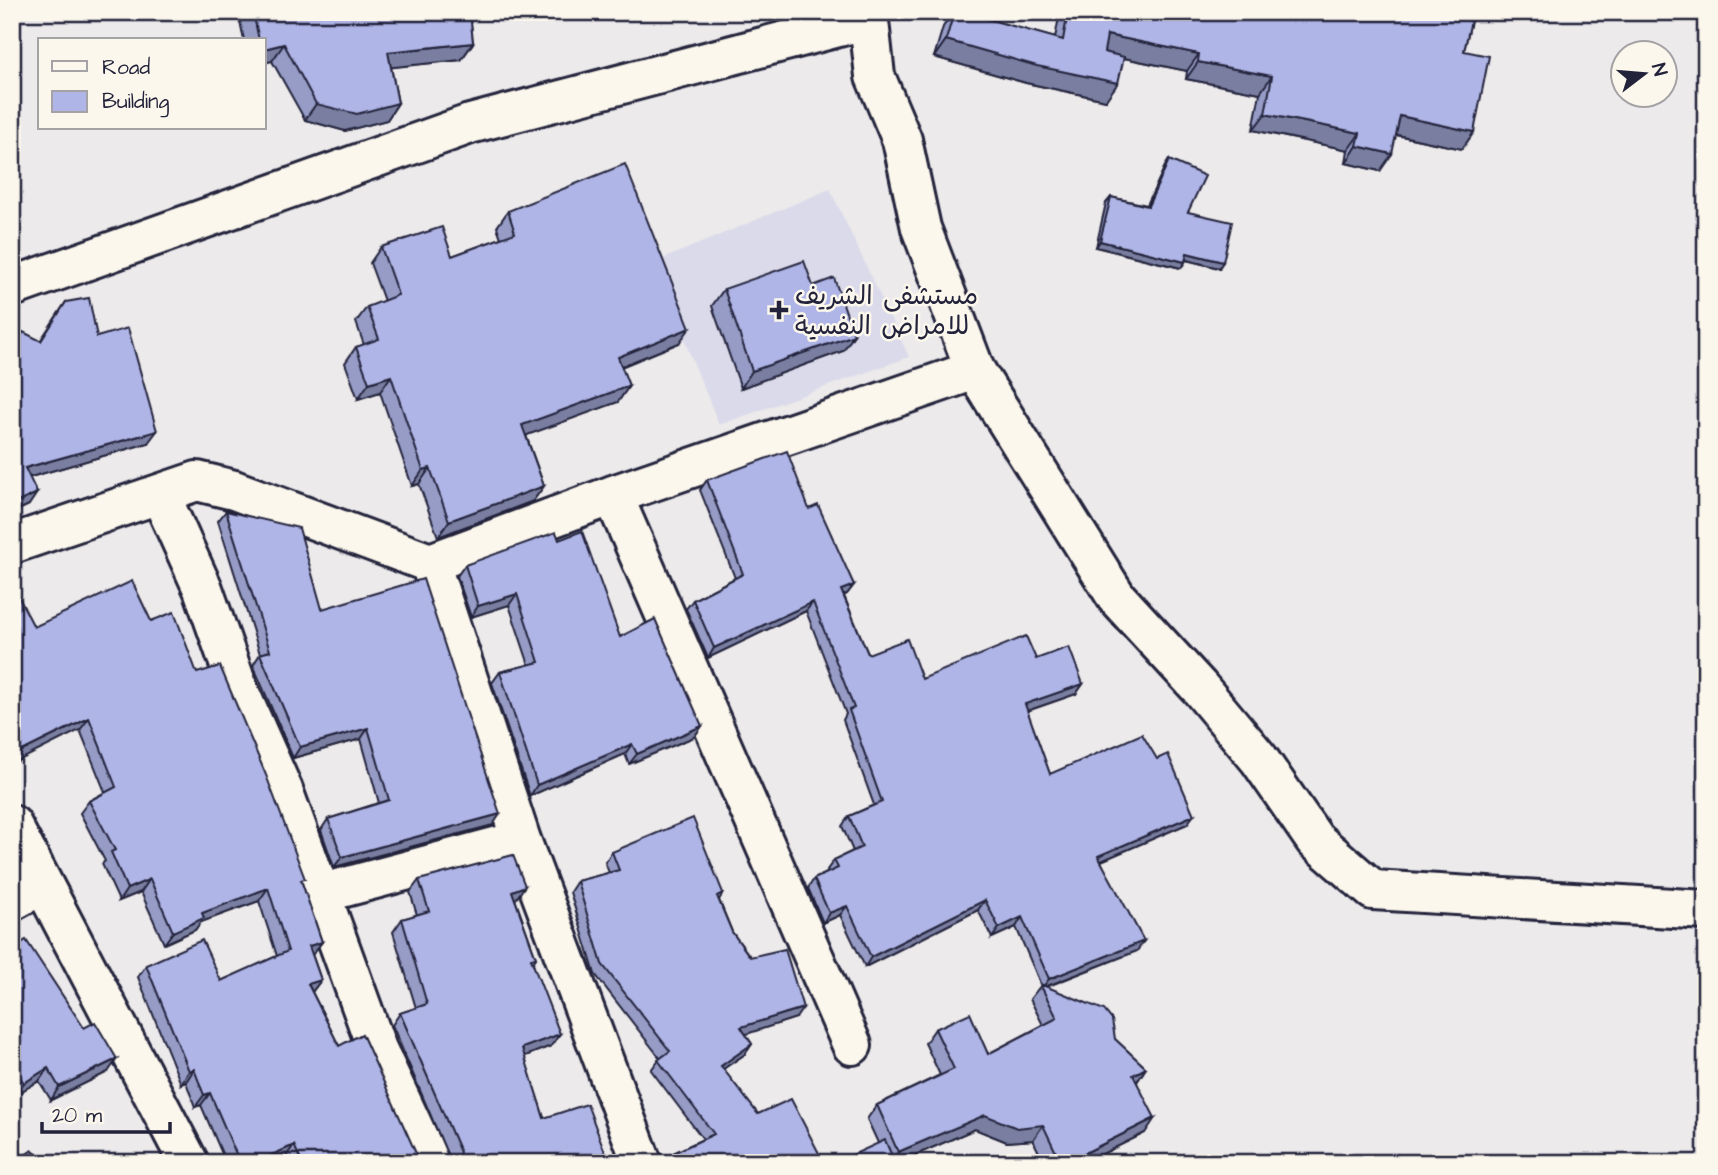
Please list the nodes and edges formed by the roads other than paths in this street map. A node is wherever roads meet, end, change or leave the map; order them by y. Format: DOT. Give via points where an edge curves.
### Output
graph roads {
  1 [pos="868,16"];
  2 [pos="12,288"];
  3 [pos="975,370"];
  4 [pos="160,494"];
  5 [pos="613,495"];
  6 [pos="12,544"];
  7 [pos="430,563"];
  8 [pos="12,825"];
  9 [pos="521,840"];
  10 [pos="27,893"];
  11 [pos="319,894"];
  12 [pos="1706,910"];
  13 [pos="852,1045"];
  14 [pos="189,1163"];
  15 [pos="430,1163"];
  16 [pos="642,1163"];
  1 -- 2 [label="street" via="470,124"];
  1 -- 3 [label="street" via="876,76 902,140 921,228"];
  3 -- 5 [label="street"];
  3 -- 12 [label="street" via="1117,598 1259,759 1315,841 1373,890"];
  4 -- 6 [label="street"];
  4 -- 7 [label="street" via="197,481 234,490"];
  4 -- 11 [label="street" via="283,790"];
  5 -- 7 [label="street"];
  5 -- 13 [label="street"];
  7 -- 9 [label="street"];
  8 -- 10 [label="street"];
  9 -- 11 [label="street"];
  9 -- 16 [label="street"];
  10 -- 14 [label="street"];
  11 -- 15 [label="street" via="377,1049"];
}
